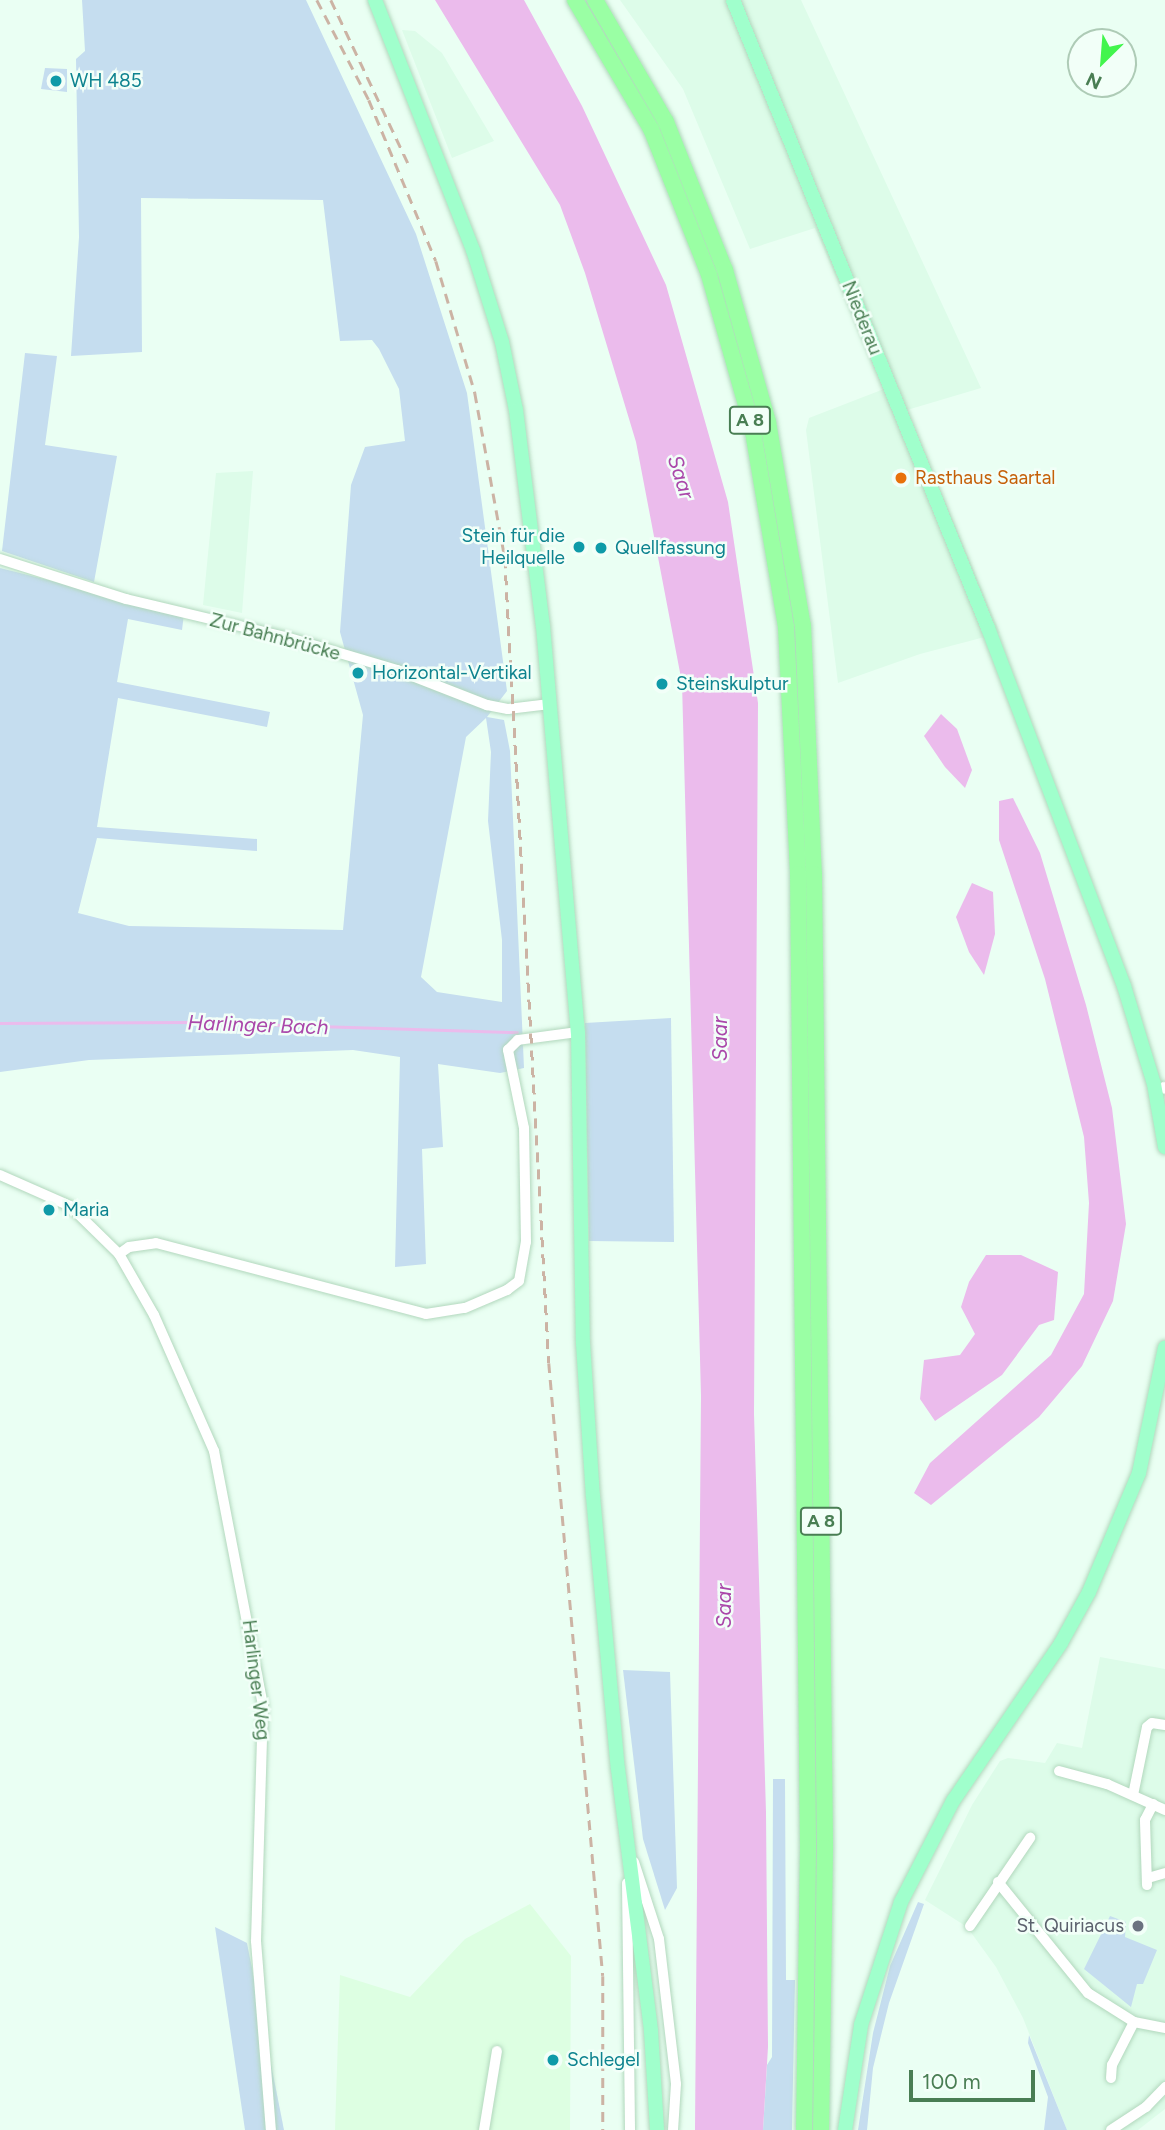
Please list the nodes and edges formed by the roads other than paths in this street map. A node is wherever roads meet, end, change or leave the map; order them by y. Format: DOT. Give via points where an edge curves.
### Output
graph roads {
  1 [pos="375,0"];
  2 [pos="575,0"];
  3 [pos="595,0"];
  4 [pos="733,0"];
  5 [pos="0,559"];
  6 [pos="550,704"];
  7 [pos="806,874"];
  8 [pos="807,911"];
  9 [pos="578,1032"];
  10 [pos="1165,1147"];
  11 [pos="0,1175"];
  12 [pos="118,1254"];
  13 [pos="1165,1348"];
  14 [pos="1165,1726"];
  15 [pos="1059,1771"];
  16 [pos="1133,1795"];
  17 [pos="1153,1804"];
  18 [pos="1165,1810"];
  19 [pos="1030,1838"];
  20 [pos="627,1846"];
  21 [pos="1165,1873"];
  22 [pos="998,1882"];
  23 [pos="970,1926"];
  24 [pos="1134,2022"];
  25 [pos="1165,2028"];
  26 [pos="497,2051"];
  27 [pos="1111,2078"];
  28 [pos="1165,2087"];
  29 [pos="271,2130"];
  30 [pos="484,2130"];
  31 [pos="630,2130"];
  32 [pos="657,2130"];
  33 [pos="673,2130"];
  34 [pos="804,2130"];
  35 [pos="821,2130"];
  36 [pos="845,2130"];
  37 [pos="1111,2130"];
  1 -- 6 [label="main road" via="473,250 502,342 518,424"];
  2 -- 7 [label="highway, A 8" via="632,91 673,177 737,368 762,476 786,627"];
  3 -- 7 [label="highway, A 8" via="646,83 688,171 725,270 756,375 778,473 803,626"];
  4 -- 10 [label="main road, Niederau" via="991,636 1124,986 1154,1084"];
  5 -- 6 [label="street, Zur Bahnbrücke" via="126,599 397,670 487,705 508,709"];
  6 -- 9 [label="main road"];
  7 -- 8 [label="highway, A 8"];
  8 -- 34 [label="highway, A 8"];
  8 -- 35 [label="highway, A 8" via="825,1848"];
  9 -- 12 [label="street" via="518,1040 508,1050 524,1128 526,1242 519,1281 506,1290 465,1308 426,1314 156,1243 129,1247"];
  9 -- 20 [label="main road" via="586,1405"];
  11 -- 12 [label="street, Harlinger Weg" via="70,1206"];
  12 -- 29 [label="street, Harlinger Weg" via="154,1315 214,1451 259,1675 265,1734 256,1941"];
  13 -- 36 [label="main road" via="1139,1473 1089,1592 1061,1643 953,1801 901,1902 861,2025"];
  14 -- 16 [label="street" via="1152,1723 1147,1727"];
  15 -- 16 [label="street"];
  16 -- 17 [label="street"];
  17 -- 18 [label="street"];
  17 -- 21 [label="street" via="1145,1819 1148,1882"];
  19 -- 22 [label="street"];
  20 -- 31 [label="street"];
  20 -- 32 [label="main road" via="651,2031"];
  20 -- 33 [label="street" via="658,1932 673,2063"];
  22 -- 23 [label="street"];
  22 -- 24 [label="street" via="1082,1986"];
  24 -- 25 [label="street"];
  24 -- 27 [label="street" via="1112,2065"];
  26 -- 30 [label="street"];
  28 -- 37 [label="street" via="1146,2107"];
}
